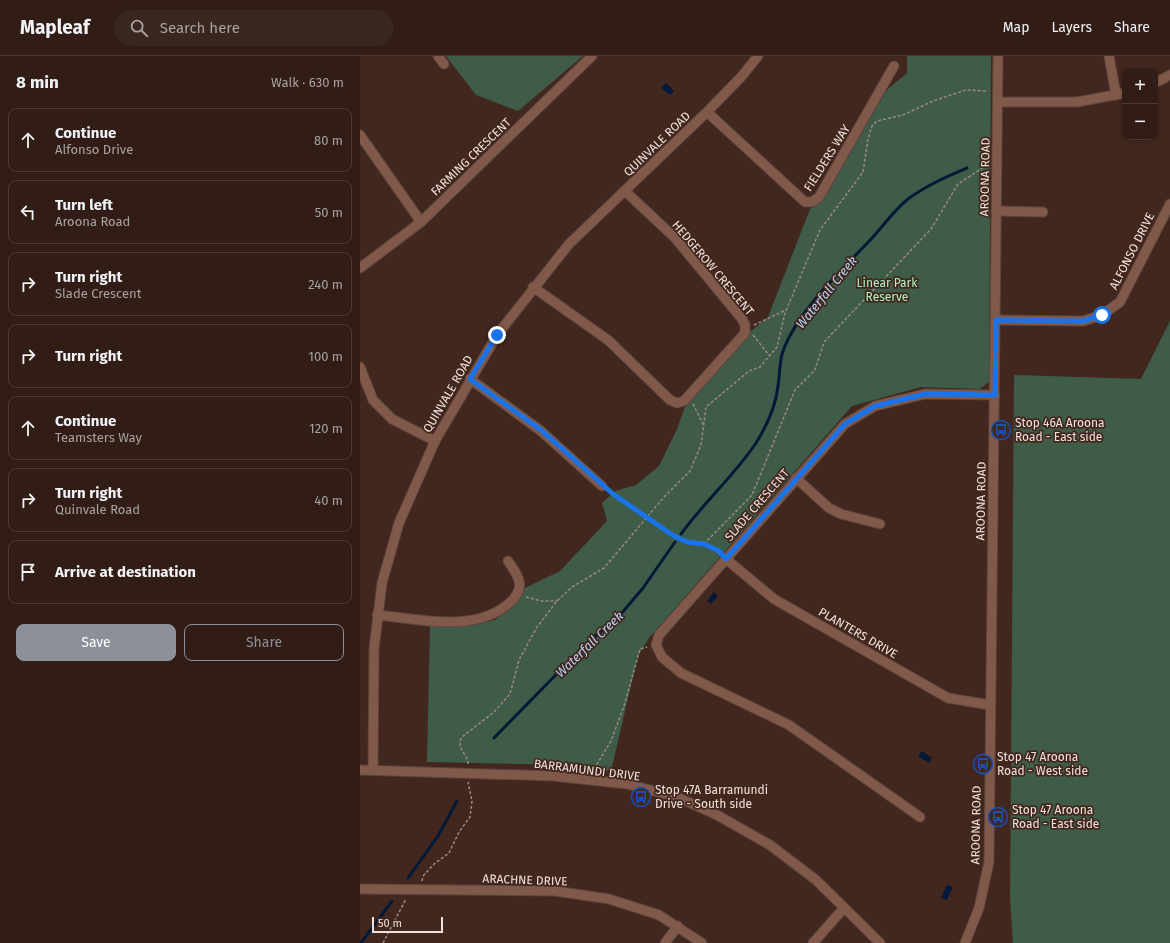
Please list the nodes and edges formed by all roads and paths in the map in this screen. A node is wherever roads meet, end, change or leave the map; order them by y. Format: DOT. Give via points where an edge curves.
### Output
graph roads {
  1 [pos="438,56"];
  2 [pos="592,56"];
  3 [pos="758,56"];
  4 [pos="998,56"];
  5 [pos="1109,56"];
  6 [pos="444,64"];
  7 [pos="894,66"];
  8 [pos="1170,75"];
  9 [pos="1158,81"];
  10 [pos="998,91"];
  11 [pos="1121,94"];
  12 [pos="998,102"];
  13 [pos="707,112"];
  14 [pos="360,134"];
  15 [pos="997,162"];
  16 [pos="625,191"];
  17 [pos="1170,204"];
  18 [pos="996,211"];
  19 [pos="1043,212"];
  20 [pos="421,222"];
  21 [pos="360,268"];
  22 [pos="533,287"];
  23 [pos="786,310"];
  24 [pos="996,320"];
  25 [pos="745,329"];
  26 [pos="770,356"];
  27 [pos="360,367"];
  28 [pos="470,379"];
  29 [pos="689,395"];
  30 [pos="995,395"];
  31 [pos="704,426"];
  32 [pos="435,441"];
  33 [pos="796,478"];
  34 [pos="602,486"];
  35 [pos="647,518"];
  36 [pos="880,524"];
  37 [pos="704,544"];
  38 [pos="726,559"];
  39 [pos="508,561"];
  40 [pos="518,595"];
  41 [pos="557,601"];
  42 [pos="377,616"];
  43 [pos="656,645"];
  44 [pos="990,705"];
  45 [pos="594,769"];
  46 [pos="360,770"];
  47 [pos="373,770"];
  48 [pos="468,773"];
  49 [pos="920,817"];
  50 [pos="360,889"];
  51 [pos="410,890"];
  52 [pos="844,908"];
  53 [pos="678,926"];
  54 [pos="383,943"];
  55 [pos="665,943"];
  56 [pos="702,943"];
  57 [pos="813,943"];
  58 [pos="880,943"];
  59 [pos="965,943"];
  1 -- 6 [label="street"];
  2 -- 20 [label="street, FARMING CRESCENT"];
  3 -- 13 [label="street, QUINVALE ROAD"];
  4 -- 10 [label="street, AROONA ROAD"];
  5 -- 11 [label="street"];
  7 -- 13 [label="street, FIELDERS WAY" via="819,197 812,202 805,202"];
  8 -- 9 [label="street"];
  10 -- 12 [label="street, AROONA ROAD"];
  10 -- 23 [label="path" via="966,90 902,115 877,121 872,126 863,172 820,230"];
  11 -- 12 [label="street" via="1077,102"];
  12 -- 15 [label="street, AROONA ROAD"];
  13 -- 16 [label="street, QUINVALE ROAD"];
  14 -- 20 [label="street"];
  15 -- 18 [label="street, AROONA ROAD"];
  15 -- 37 [label="path" via="984,166 972,177 958,184 931,229 824,342 815,370 795,390 752,495"];
  16 -- 22 [label="street, QUINVALE ROAD" via="569,244"];
  16 -- 25 [label="street, HEDGEROW CRESCENT" via="675,238 742,319 746,325"];
  17 -- 24 [label="street, ALFONSO DRIVE" via="1120,302 1102,315 1083,321"];
  18 -- 19 [label="street"];
  18 -- 24 [label="street, AROONA ROAD"];
  20 -- 21 [label="street, FARMING CRESCENT"];
  22 -- 28 [label="street, QUINVALE ROAD" via="497,335"];
  22 -- 29 [label="street, HEDGEROW CRESCENT" via="608,340 670,400 677,403 684,401"];
  23 -- 25 [label="path"];
  23 -- 26 [label="path" via="777,347"];
  24 -- 30 [label="street, AROONA ROAD"];
  25 -- 26 [label="path" via="754,335"];
  25 -- 29 [label="street, HEDGEROW CRESCENT" via="745,333"];
  26 -- 31 [label="path" via="760,367 749,370 706,407"];
  27 -- 32 [label="street" via="373,400 392,419"];
  28 -- 32 [label="street, QUINVALE ROAD"];
  28 -- 34 [label="street" via="541,430"];
  29 -- 31 [label="path"];
  30 -- 33 [label="street, SLADE CRESCENT" via="925,394 875,406 845,424"];
  30 -- 44 [label="street, AROONA ROAD"];
  31 -- 35 [label="path" via="701,445 690,471"];
  32 -- 42 [label="street, QUINVALE ROAD" via="399,523 388,560"];
  33 -- 36 [label="street" via="829,508 841,514"];
  33 -- 38 [label="street, SLADE CRESCENT"];
  34 -- 35 [label="path"];
  35 -- 37 [label="path" via="687,542"];
  35 -- 41 [label="path" via="604,568 572,587"];
  37 -- 38 [label="path" via="719,551"];
  38 -- 43 [label="street, SLADE CRESCENT" via="659,634"];
  38 -- 44 [label="street, PLANTERS DRIVE" via="774,599 948,698"];
  39 -- 40 [label="street" via="519,576"];
  40 -- 41 [label="path" via="541,601"];
  40 -- 42 [label="street" via="494,614 472,621"];
  41 -- 48 [label="path" via="537,627 518,660 510,694 494,712 459,742 468,761"];
  42 -- 47 [label="street, QUINVALE ROAD" via="374,648"];
  43 -- 45 [label="path" via="640,649 611,741"];
  43 -- 49 [label="street" via="662,657 681,673 789,725"];
  44 -- 59 [label="street, AROONA ROAD" via="989,862 979,908"];
  46 -- 47 [label="street, BARRAMUNDI DRIVE"];
  47 -- 48 [label="street, BARRAMUNDI DRIVE"];
  48 -- 51 [label="path" via="468,790 472,798 470,817 449,853 423,876 422,883 411,882"];
  48 -- 52 [label="street, BARRAMUNDI DRIVE" via="552,776 619,783 677,797 717,815 770,845 816,880"];
  50 -- 51 [label="street, ARACHNE DRIVE"];
  51 -- 53 [label="street, ARACHNE DRIVE" via="554,891 609,899 659,915"];
  51 -- 54 [label="path"];
  52 -- 57 [label="street"];
  52 -- 58 [label="street, BARRAMUNDI DRIVE"];
  53 -- 55 [label="street"];
  53 -- 56 [label="street, ARACHNE DRIVE"];
}
